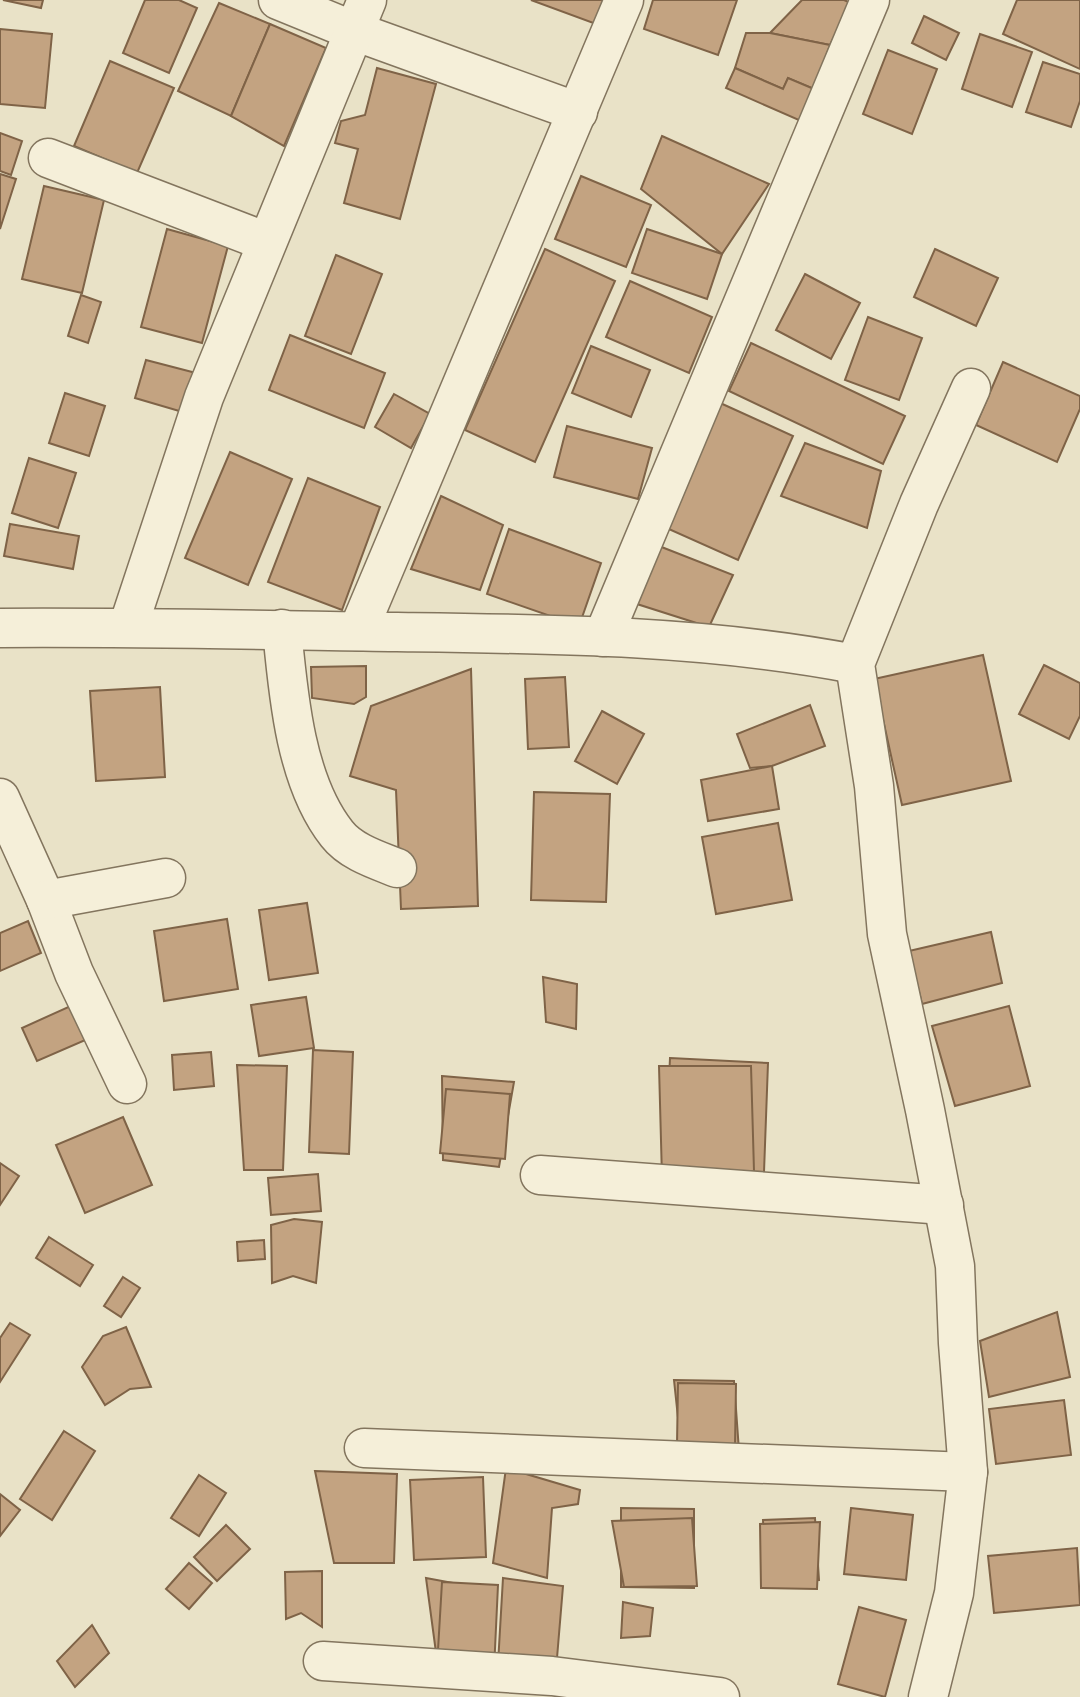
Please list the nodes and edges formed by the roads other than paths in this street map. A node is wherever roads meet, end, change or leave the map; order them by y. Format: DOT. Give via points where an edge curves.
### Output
graph roads {
  1 [pos="278,0"];
  2 [pos="624,0"];
  3 [pos="870,0"];
  4 [pos="360,15"];
  5 [pos="578,112"];
  6 [pos="48,158"];
  7 [pos="267,242"];
  8 [pos="971,388"];
  9 [pos="128,627"];
  10 [pos="0,628"];
  11 [pos="282,629"];
  12 [pos="358,631"];
  13 [pos="603,637"];
  14 [pos="855,664"];
  15 [pos="0,798"];
  16 [pos="397,868"];
  17 [pos="166,878"];
  18 [pos="46,901"];
  19 [pos="127,1084"];
  20 [pos="540,1175"];
  21 [pos="944,1205"];
  22 [pos="364,1448"];
  23 [pos="968,1472"];
  24 [pos="323,1661"];
  25 [pos="720,1697"];
  26 [pos="928,1697"];
  1 -- 4 [label="street"];
  2 -- 5 [label="street"];
  3 -- 13 [label="street"];
  4 -- 5 [label="street"];
  4 -- 7 [label="street"];
  5 -- 12 [label="street"];
  6 -- 7 [label="street"];
  7 -- 9 [label="street" via="204,397"];
  8 -- 14 [label="street"];
  9 -- 10 [label="street"];
  9 -- 11 [label="street"];
  11 -- 12 [label="street"];
  11 -- 16 [label="street" via="290,713 313,793 337,835 363,854"];
  12 -- 13 [label="street"];
  13 -- 14 [label="street" via="784,651"];
  14 -- 21 [label="street" via="874,786 887,934"];
  15 -- 18 [label="street"];
  17 -- 18 [label="street"];
  18 -- 19 [label="street" via="74,973"];
  20 -- 21 [label="street"];
  21 -- 23 [label="street" via="955,1266"];
  22 -- 23 [label="street"];
  23 -- 26 [label="street" via="954,1593"];
  24 -- 25 [label="street" via="552,1676"];
}
